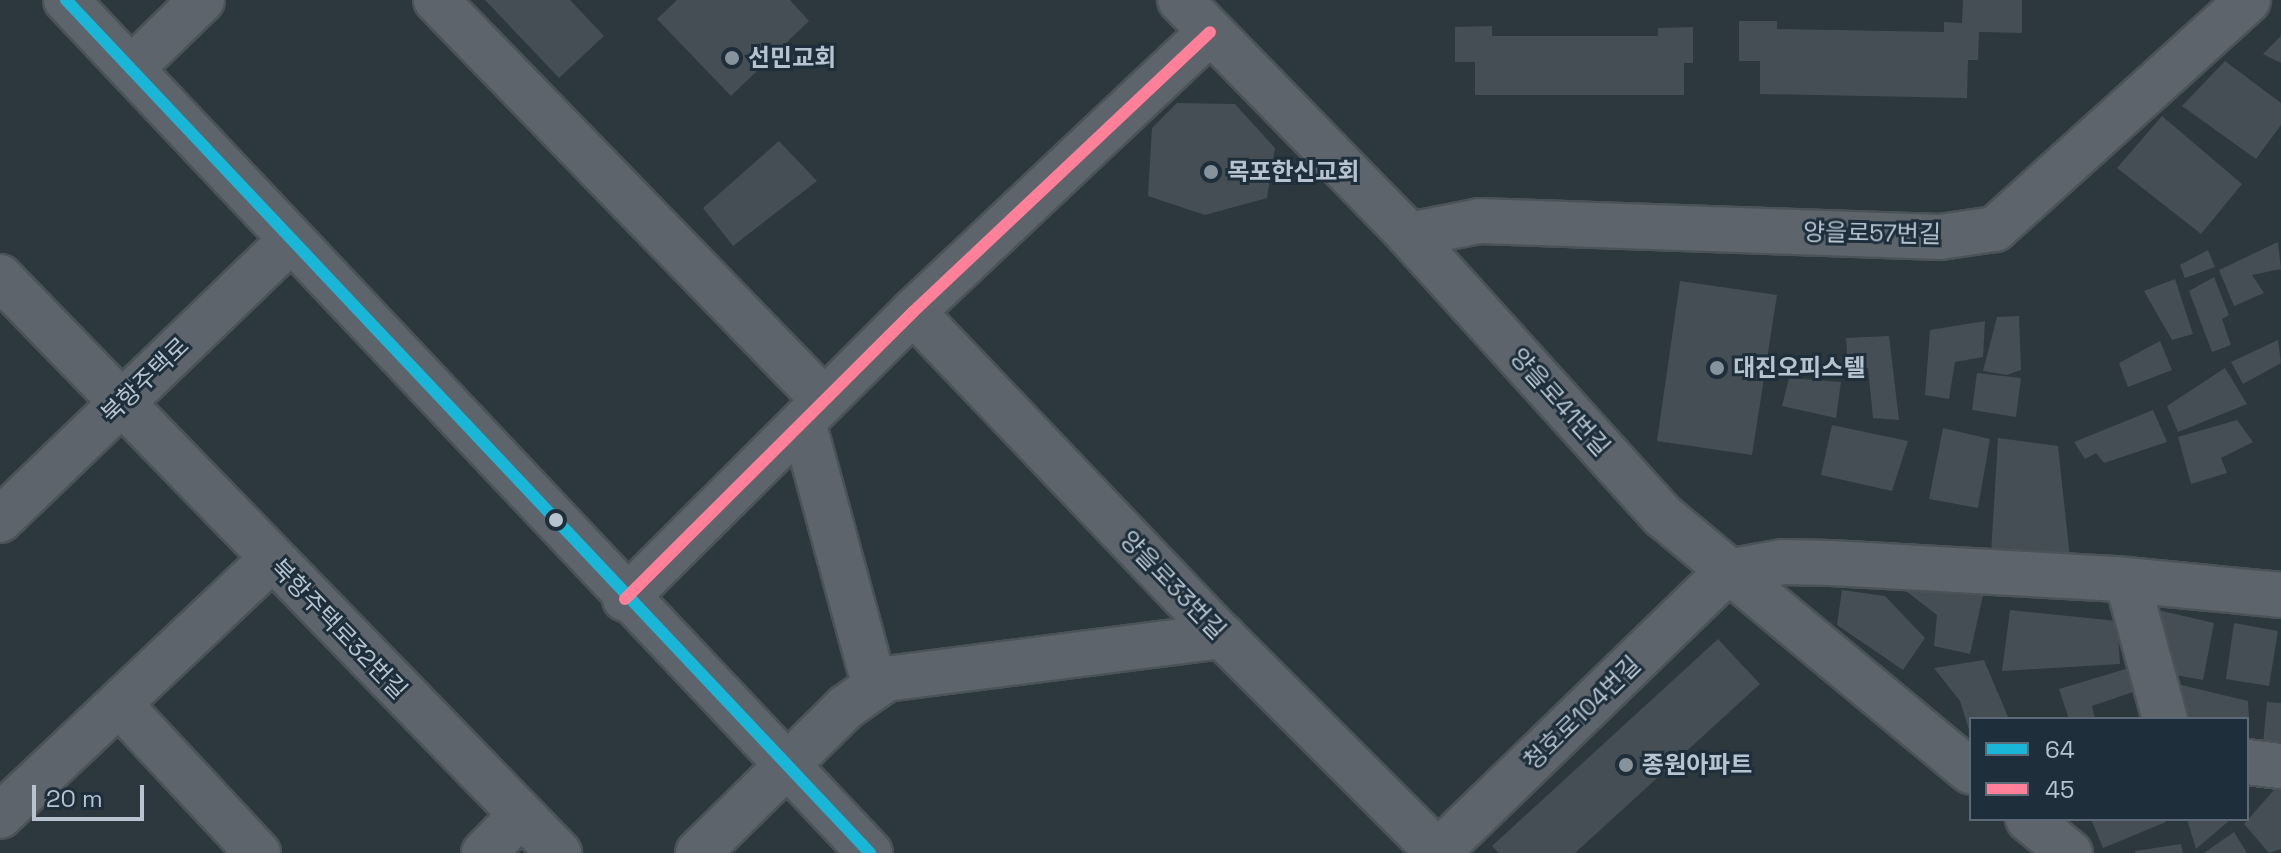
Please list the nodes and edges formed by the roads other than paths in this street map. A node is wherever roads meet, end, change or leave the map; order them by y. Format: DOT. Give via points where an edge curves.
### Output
graph roads {
  1 [pos="66,0"];
  2 [pos="202,0"];
  3 [pos="436,0"];
  4 [pos="1180,0"];
  5 [pos="2248,0"];
  6 [pos="1210,32"];
  7 [pos="131,69"];
  8 [pos="1409,235"];
  9 [pos="290,241"];
  10 [pos="0,277"];
  11 [pos="913,312"];
  12 [pos="121,404"];
  13 [pos="813,411"];
  14 [pos="0,520"];
  15 [pos="271,560"];
  16 [pos="1727,572"];
  17 [pos="2127,580"];
  18 [pos="2281,595"];
  19 [pos="625,599"];
  20 [pos="1222,636"];
  21 [pos="874,684"];
  22 [pos="119,704"];
  23 [pos="2164,717"];
  24 [pos="2249,762"];
  25 [pos="787,764"];
  26 [pos="2281,766"];
  27 [pos="1969,770"];
  28 [pos="521,815"];
  29 [pos="0,816"];
  30 [pos="2030,821"];
  31 [pos="258,853"];
  32 [pos="484,853"];
  33 [pos="559,853"];
  34 [pos="698,853"];
  35 [pos="870,853"];
  36 [pos="1438,853"];
  37 [pos="2070,853"];
  1 -- 7 [label="street"];
  2 -- 7 [label="street"];
  3 -- 13 [label="street"];
  4 -- 6 [label="street, 양을로41번길"];
  5 -- 8 [label="street, 양을로57번길" via="1995,229 1940,237 1480,221"];
  6 -- 8 [label="street, 양을로41번길"];
  6 -- 11 [label="street"];
  7 -- 9 [label="street"];
  8 -- 16 [label="street, 양을로41번길" via="1663,516"];
  9 -- 12 [label="street, 북항주택로"];
  9 -- 19 [label="street"];
  10 -- 12 [label="street, 북항주택로32번길"];
  11 -- 13 [label="street"];
  11 -- 20 [label="street, 양을로33번길"];
  12 -- 14 [label="street, 북항주택로"];
  12 -- 15 [label="street, 북항주택로32번길"];
  13 -- 19 [label="street"];
  13 -- 21 [label="street"];
  15 -- 22 [label="street"];
  15 -- 28 [label="street, 북항주택로32번길"];
  16 -- 17 [label="street" via="1783,562"];
  16 -- 27 [label="street, 양을로41번길"];
  16 -- 36 [label="street, 청호로104번길"];
  17 -- 18 [label="street"];
  17 -- 23 [label="street"];
  19 -- 25 [label="street"];
  20 -- 21 [label="street" via="898,675"];
  20 -- 36 [label="street, 양을로33번길"];
  21 -- 25 [label="street"];
  22 -- 29 [label="street"];
  22 -- 31 [label="street"];
  24 -- 26 [label="street"];
  25 -- 34 [label="street"];
  25 -- 35 [label="street"];
  28 -- 32 [label="street"];
  28 -- 33 [label="street, 북항주택로32번길"];
  30 -- 37 [label="street"];
}
